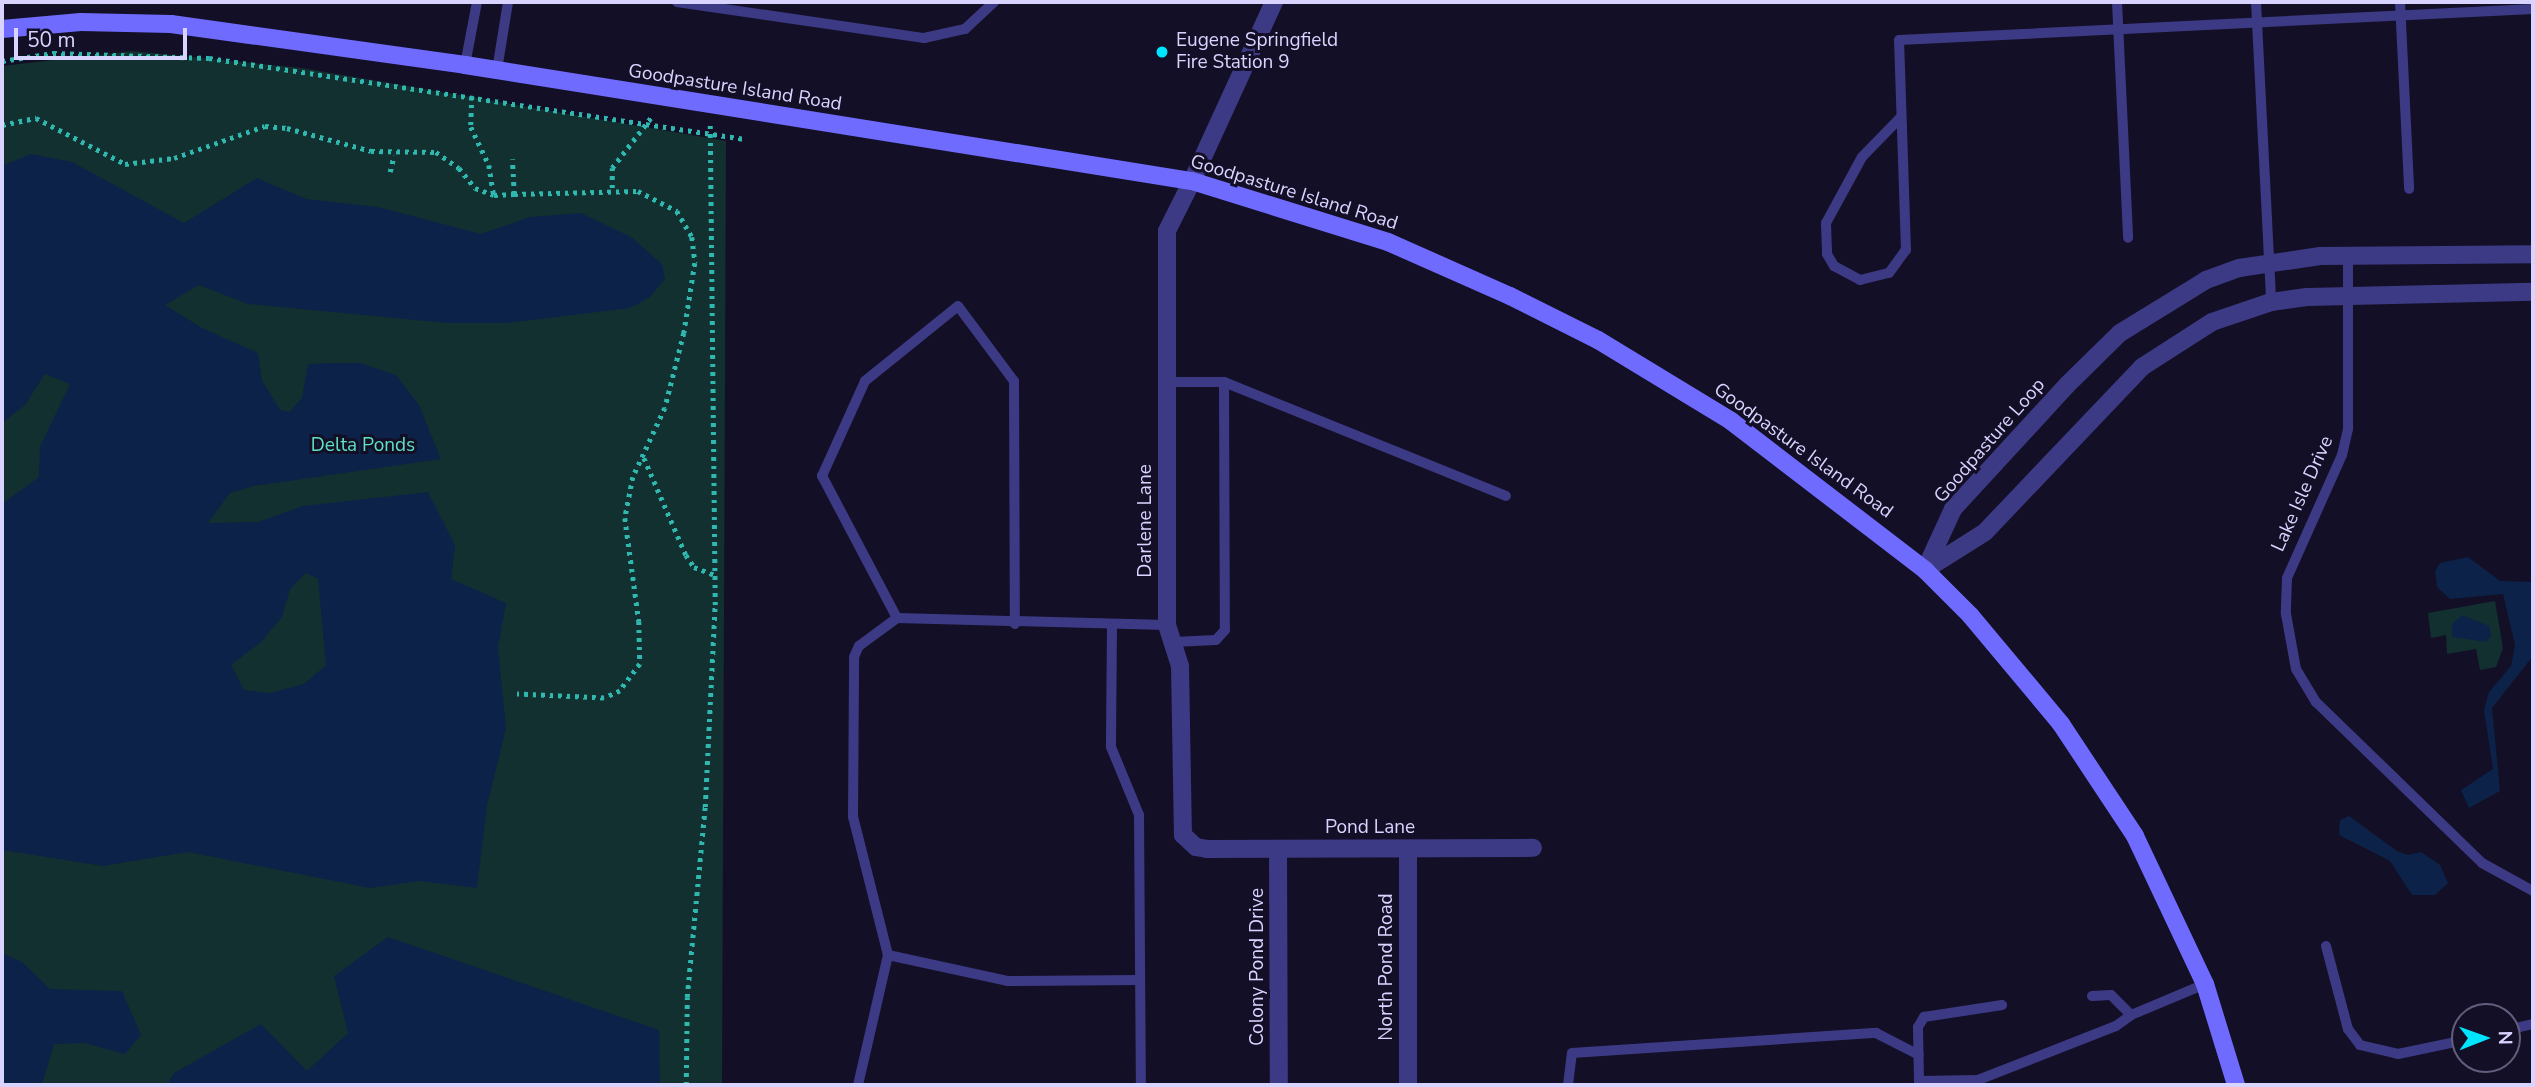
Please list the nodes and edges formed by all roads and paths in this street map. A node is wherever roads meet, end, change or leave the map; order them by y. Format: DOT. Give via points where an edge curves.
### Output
graph roads {
  1 [pos="477,2"];
  2 [pos="508,2"];
  3 [pos="677,2"];
  4 [pos="994,2"];
  5 [pos="1275,2"];
  6 [pos="2117,2"];
  7 [pos="2256,2"];
  8 [pos="2400,2"];
  9 [pos="2533,9"];
  10 [pos="2400,15"];
  11 [pos="2257,22"];
  12 [pos="2,29"];
  13 [pos="2119,30"];
  14 [pos="2,61"];
  15 [pos="465,65"];
  16 [pos="496,70"];
  17 [pos="472,96"];
  18 [pos="668,99"];
  19 [pos="710,106"];
  20 [pos="1900,118"];
  21 [pos="647,124"];
  22 [pos="2,125"];
  23 [pos="710,134"];
  24 [pos="744,139"];
  25 [pos="394,155"];
  26 [pos="512,159"];
  27 [pos="390,172"];
  28 [pos="1192,181"];
  29 [pos="612,188"];
  30 [pos="2409,189"];
  31 [pos="514,194"];
  32 [pos="495,195"];
  33 [pos="2128,238"];
  34 [pos="2533,254"];
  35 [pos="2348,255"];
  36 [pos="2269,262"];
  37 [pos="2533,292"];
  38 [pos="2348,294"];
  39 [pos="2271,302"];
  40 [pos="1224,382"];
  41 [pos="1167,383"];
  42 [pos="643,458"];
  43 [pos="1506,496"];
  44 [pos="1925,570"];
  45 [pos="715,575"];
  46 [pos="897,618"];
  47 [pos="1015,624"];
  48 [pos="1112,625"];
  49 [pos="1170,633"];
  50 [pos="517,694"];
  51 [pos="1533,848"];
  52 [pos="1207,849"];
  53 [pos="1278,849"];
  54 [pos="1408,849"];
  55 [pos="2533,891"];
  56 [pos="2326,946"];
  57 [pos="888,955"];
  58 [pos="1140,980"];
  59 [pos="2204,984"];
  60 [pos="2092,996"];
  61 [pos="2002,1005"];
  62 [pos="2131,1015"];
  63 [pos="2451,1043"];
  64 [pos="1919,1055"];
  65 [pos="1919,1083"];
  66 [pos="686,1085"];
  67 [pos="858,1085"];
  68 [pos="1140,1085"];
  69 [pos="1279,1085"];
  70 [pos="1408,1085"];
  71 [pos="1568,1085"];
  72 [pos="2236,1085"];
  1 -- 15 [label="lane"];
  2 -- 16 [label="lane"];
  3 -- 4 [label="lane" via="924,38 965,29"];
  5 -- 28 [label="street, Darlene Lane"];
  6 -- 13 [label="lane"];
  7 -- 11 [label="lane"];
  8 -- 10 [label="lane"];
  9 -- 10 [label="lane"];
  10 -- 11 [label="lane"];
  10 -- 30 [label="lane"];
  11 -- 13 [label="lane"];
  11 -- 36 [label="lane"];
  12 -- 15 [label="main road, Goodpasture Island Road" via="81,22 171,24"];
  13 -- 20 [label="lane" via="1899,40"];
  13 -- 33 [label="lane"];
  14 -- 17 [label="path" via="53,53 209,58"];
  15 -- 16 [label="main road, Goodpasture Island Road"];
  16 -- 18 [label="main road, Goodpasture Island Road"];
  17 -- 21 [label="path"];
  17 -- 32 [label="path" via="471,127 489,164"];
  18 -- 19 [label="main road, Goodpasture Island Road"];
  18 -- 21 [label="path"];
  19 -- 23 [label="path"];
  19 -- 28 [label="main road, Goodpasture Island Road"];
  20 -- 20 [label="lane" via="1862,158 1826,223 1824,239 1830,260 1846,275 1860,280 1889,273 1906,250"];
  21 -- 23 [label="path"];
  21 -- 29 [label="path" via="612,168"];
  22 -- 25 [label="path" via="36,118 125,164 174,158 265,126"];
  23 -- 24 [label="path"];
  23 -- 45 [label="path"];
  25 -- 27 [label="path"];
  25 -- 32 [label="path" via="436,152 459,168 475,188"];
  26 -- 31 [label="path"];
  28 -- 41 [label="street, Darlene Lane" via="1167,231"];
  28 -- 44 [label="main road, Goodpasture Island Road" via="1388,242 1598,340 1731,421"];
  29 -- 31 [label="path"];
  29 -- 42 [label="path" via="638,191 677,211 692,237 695,263 684,333 664,408"];
  31 -- 32 [label="path"];
  34 -- 35 [label="street, Goodpasture Loop"];
  35 -- 36 [label="street, Goodpasture Loop"];
  35 -- 38 [label="lane, Lake Isle Drive"];
  36 -- 39 [label="lane"];
  36 -- 44 [label="street, Goodpasture Loop" via="2206,280 2120,333 1953,509"];
  37 -- 38 [label="street"];
  38 -- 39 [label="street"];
  38 -- 55 [label="lane, Lake Isle Drive" via="2346,443 2285,587 2296,669 2316,702 2482,863"];
  39 -- 44 [label="street" via="2212,322 2163,350 2118,390 1985,532"];
  40 -- 41 [label="lane"];
  40 -- 43 [label="lane"];
  40 -- 49 [label="lane" via="1225,629 1216,640"];
  41 -- 49 [label="street, Darlene Lane"];
  42 -- 45 [label="path" via="686,555 694,567"];
  42 -- 50 [label="path" via="633,477 625,518 640,664 620,691 604,698"];
  44 -- 59 [label="main road, Goodpasture Island Road" via="2028,680 2104,785 2135,836"];
  45 -- 66 [label="path" via="705,807 687,998"];
  46 -- 47 [label="lane"];
  46 -- 47 [label="lane" via="822,476 865,381 958,306 1014,381"];
  46 -- 57 [label="lane" via="872,634 854,657 853,817"];
  47 -- 48 [label="lane"];
  48 -- 49 [label="lane"];
  48 -- 58 [label="lane" via="1111,747 1139,815"];
  49 -- 52 [label="street, Darlene Lane" via="1180,666 1181,827 1188,842"];
  51 -- 54 [label="street, Pond Lane"];
  52 -- 53 [label="street, Pond Lane"];
  53 -- 54 [label="street, Pond Lane"];
  53 -- 69 [label="street, Colony Pond Drive"];
  54 -- 70 [label="street, North Pond Road"];
  56 -- 63 [label="lane" via="2348,1029 2360,1045 2398,1055"];
  57 -- 58 [label="lane" via="1007,981"];
  57 -- 67 [label="lane"];
  58 -- 68 [label="lane"];
  59 -- 62 [label="lane"];
  59 -- 72 [label="main road, Goodpasture Island Road"];
  60 -- 62 [label="lane" via="2111,995"];
  61 -- 64 [label="lane" via="1929,1014 1918,1027"];
  62 -- 65 [label="lane" via="2116,1026 1978,1080"];
  64 -- 65 [label="lane"];
  64 -- 71 [label="lane" via="1876,1033 1572,1053"];
}
